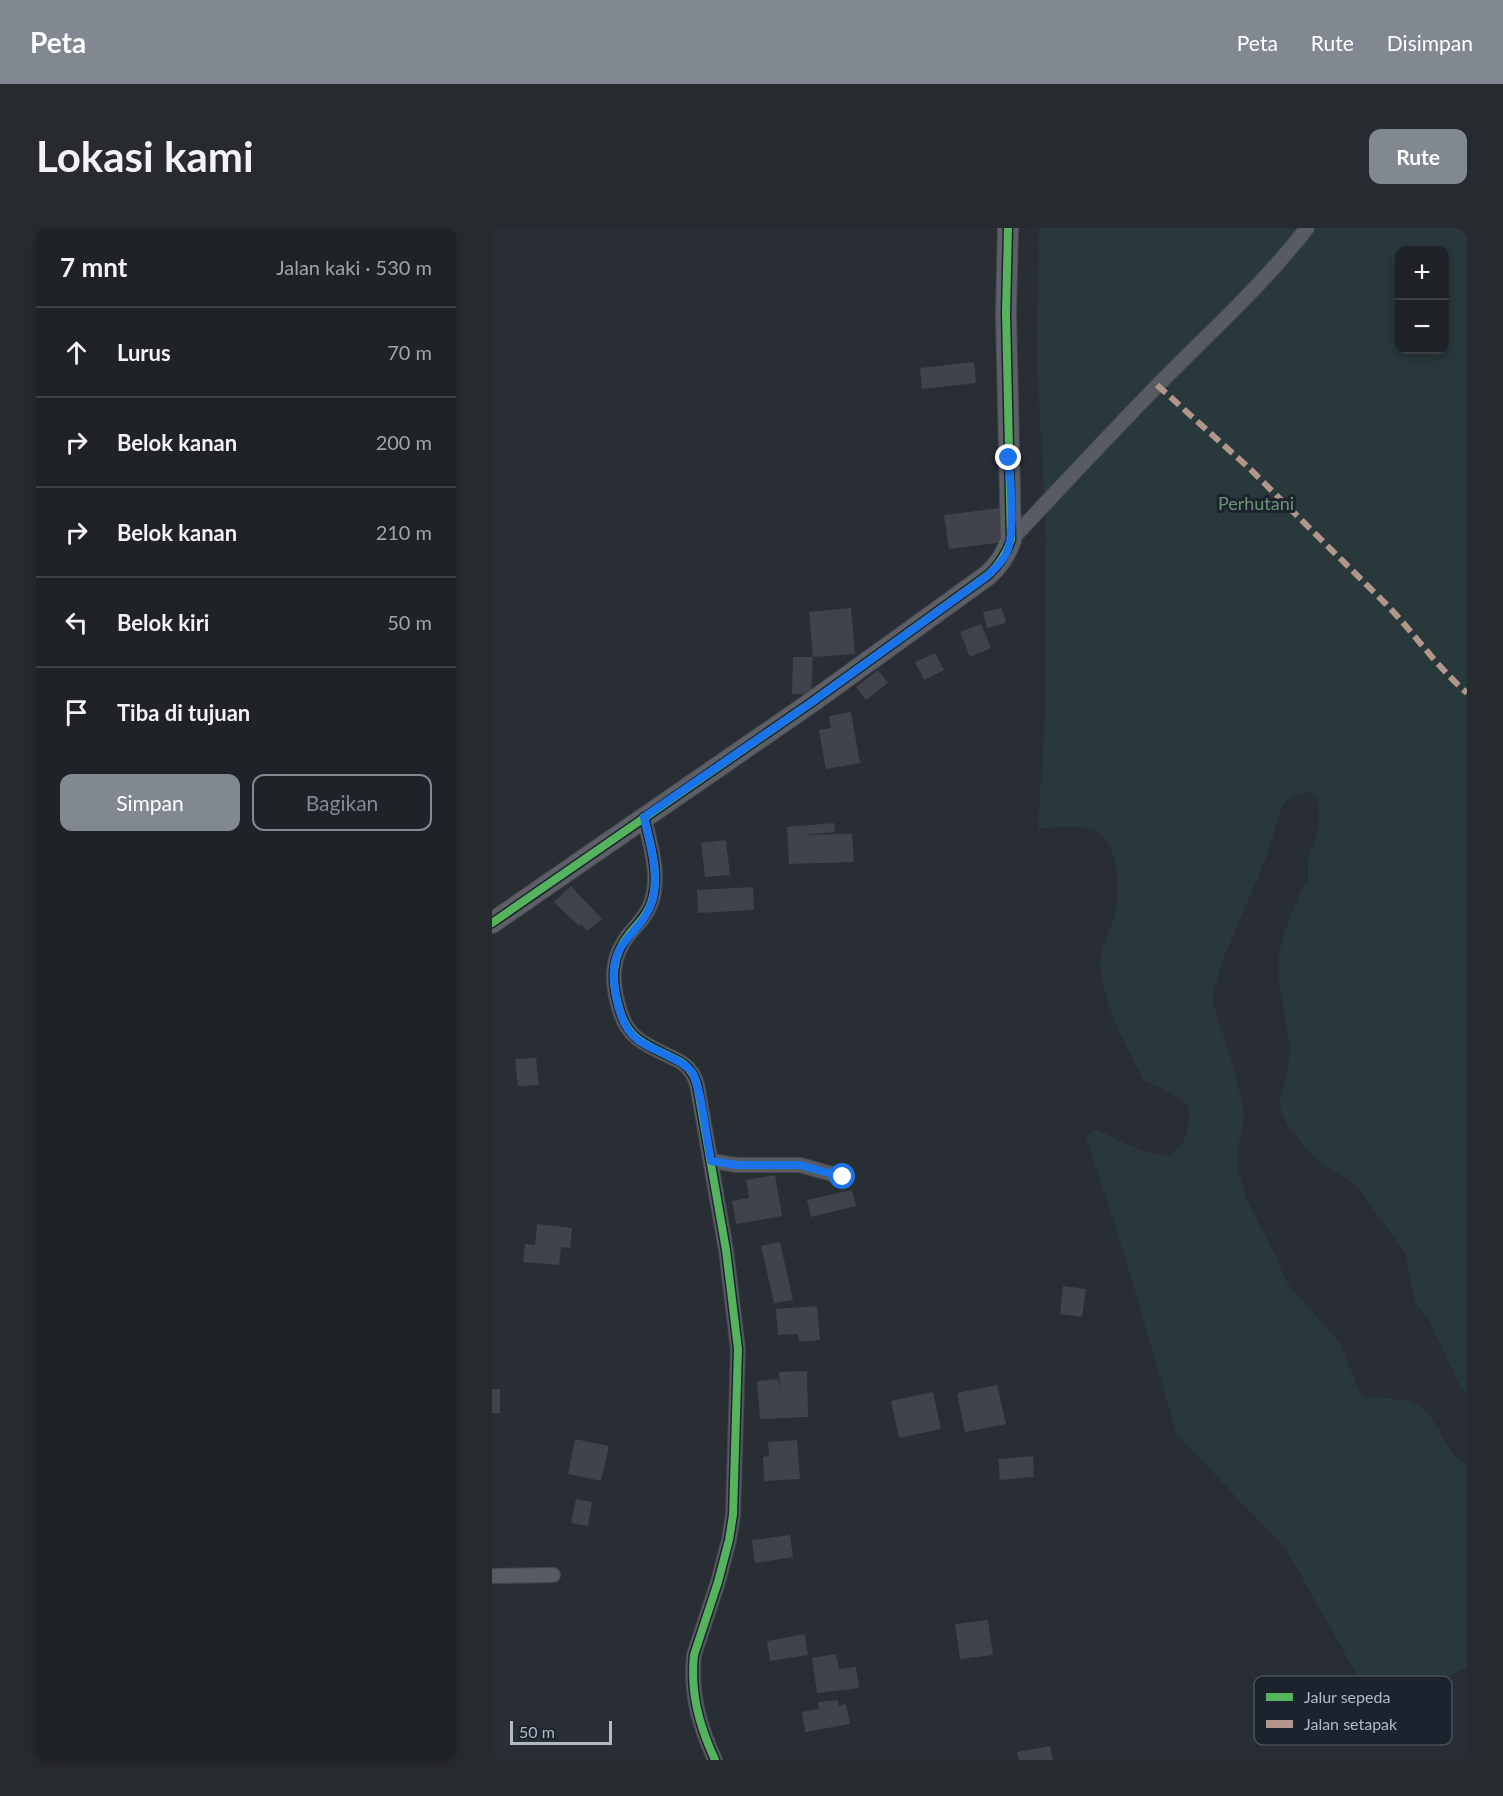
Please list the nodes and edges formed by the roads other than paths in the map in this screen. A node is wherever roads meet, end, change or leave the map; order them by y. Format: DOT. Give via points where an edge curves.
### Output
graph roads {
  1 [pos="1008,228"];
  2 [pos="1306,228"];
  3 [pos="1011,540"];
  4 [pos="644,817"];
  5 [pos="492,923"];
  6 [pos="711,1161"];
  7 [pos="843,1177"];
  8 [pos="553,1575"];
  9 [pos="492,1576"];
  10 [pos="715,1760"];
  1 -- 3 [label="street"];
  2 -- 3 [label="street" via="1262,282"];
  3 -- 4 [label="street" via="1007,554 987,576"];
  4 -- 5 [label="street"];
  4 -- 6 [label="street" via="655,886 645,915 618,950 614,981 620,1011 637,1040 681,1062 692,1072"];
  6 -- 7 [label="street" via="800,1165"];
  6 -- 10 [label="street" via="738,1349 734,1515 693,1670 696,1707"];
  8 -- 9 [label="street"];
}
